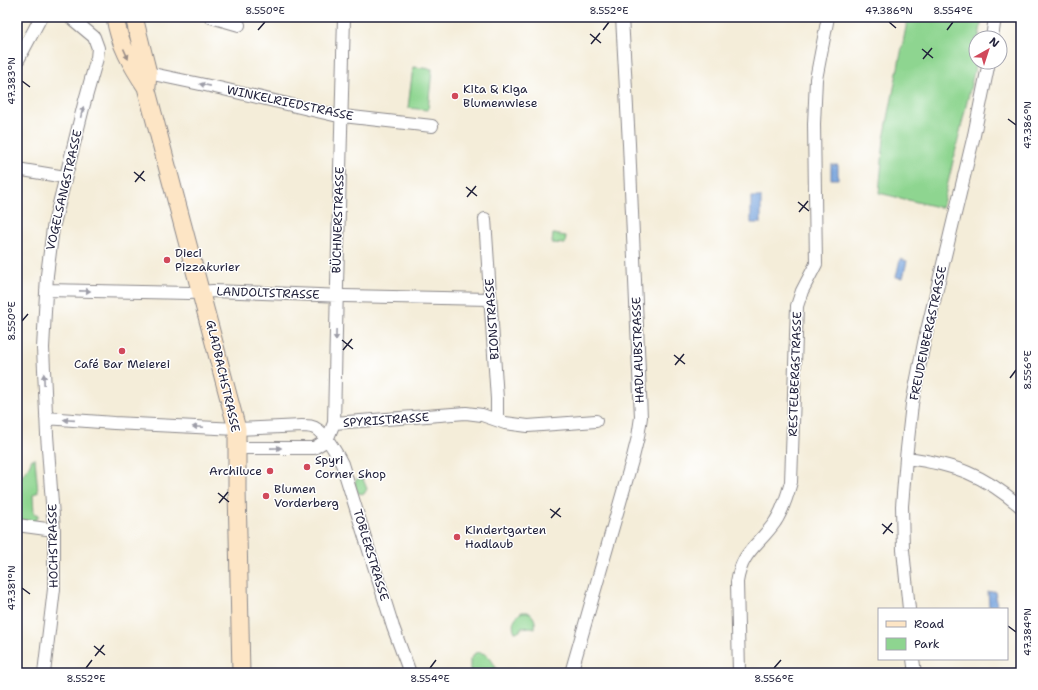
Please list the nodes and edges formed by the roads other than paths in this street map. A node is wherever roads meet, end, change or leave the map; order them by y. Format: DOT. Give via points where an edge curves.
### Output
graph roads {
  1 [pos="41,17"];
  2 [pos="70,17"];
  3 [pos="115,17"];
  4 [pos="134,17"];
  5 [pos="211,17"];
  6 [pos="344,17"];
  7 [pos="622,17"];
  8 [pos="828,17"];
  9 [pos="995,17"];
  10 [pos="239,25"];
  11 [pos="993,30"];
  12 [pos="17,62"];
  13 [pos="986,70"];
  14 [pos="147,80"];
  15 [pos="341,116"];
  16 [pos="432,126"];
  17 [pos="17,169"];
  18 [pos="65,177"];
  19 [pos="485,219"];
  20 [pos="46,290"];
  21 [pos="202,292"];
  22 [pos="336,296"];
  23 [pos="490,299"];
  24 [pos="46,418"];
  25 [pos="497,420"];
  26 [pos="596,421"];
  27 [pos="334,423"];
  28 [pos="237,429"];
  29 [pos="326,440"];
  30 [pos="237,448"];
  31 [pos="906,458"];
  32 [pos="1021,507"];
  33 [pos="17,525"];
  34 [pos="54,530"];
  35 [pos="909,608"];
  36 [pos="913,660"];
  37 [pos="44,673"];
  38 [pos="241,673"];
  39 [pos="410,673"];
  40 [pos="571,673"];
  41 [pos="739,673"];
  42 [pos="915,673"];
  1 -- 12 [label="street"];
  18 -- 2 [label="street, VOGELSANGSTRASSE, one-way" via="98,48 94,37"];
  3 -- 14 [label="street, GLADBACHSTRASSE, one-way" via="120,41 132,65"];
  4 -- 14 [label="street, GLADBACHSTRASSE"];
  5 -- 10 [label="street"];
  6 -- 15 [label="street, BÜCHNERSTRASSE"];
  7 -- 40 [label="street, HADLAUBSTRASSE" via="640,417 633,456"];
  8 -- 41 [label="street, RESTELBERGSTRASSE" via="816,79 816,264 802,290 797,306 791,482 786,502 775,522 743,560 739,570"];
  9 -- 11 [label="street"];
  13 -- 31 [label="street, FREUDENBERGSTRASSE" via="974,135 922,351 912,404"];
  15 -- 14 [label="street, WINKELRIEDSTRASSE, one-way" via="219,88"];
  14 -- 21 [label="street, GLADBACHSTRASSE"];
  15 -- 16 [label="street, WINKELRIEDSTRASSE"];
  15 -- 22 [label="street, BÜCHNERSTRASSE"];
  17 -- 18 [label="street"];
  18 -- 20 [label="street, VOGELSANGSTRASSE" via="53,228"];
  19 -- 23 [label="street, BIONSTRASSE"];
  20 -- 21 [label="street, LANDOLTSTRASSE, one-way"];
  24 -- 20 [label="street, VOGELSANGSTRASSE, one-way" via="43,348"];
  21 -- 22 [label="street, LANDOLTSTRASSE"];
  21 -- 28 [label="street, GLADBACHSTRASSE"];
  22 -- 23 [label="street, LANDOLTSTRASSE"];
  22 -- 27 [label="street, BÜCHNERSTRASSE, one-way"];
  23 -- 25 [label="street, BIONSTRASSE"];
  28 -- 24 [label="street, one-way"];
  24 -- 34 [label="street, HOCHSTRASSE"];
  25 -- 26 [label="street, SPYRISTRASSE" via="528,426"];
  25 -- 27 [label="street, SPYRISTRASSE" via="466,413"];
  27 -- 29 [label="street, SPYRISTRASSE"];
  28 -- 29 [label="street" via="311,426"];
  28 -- 30 [label="street, GLADBACHSTRASSE"];
  30 -- 29 [label="street, one-way" via="314,448"];
  29 -- 39 [label="street, TOBLERSTRASSE" via="342,464"];
  30 -- 38 [label="street, GLADBACHSTRASSE"];
  31 -- 32 [label="street" via="932,461 963,470 997,488"];
  31 -- 35 [label="street, FREUDENBERGSTRASSE" via="902,506"];
  33 -- 34 [label="street"];
  34 -- 37 [label="street, HOCHSTRASSE" via="54,588"];
  36 -- 42 [label="street"];
}
